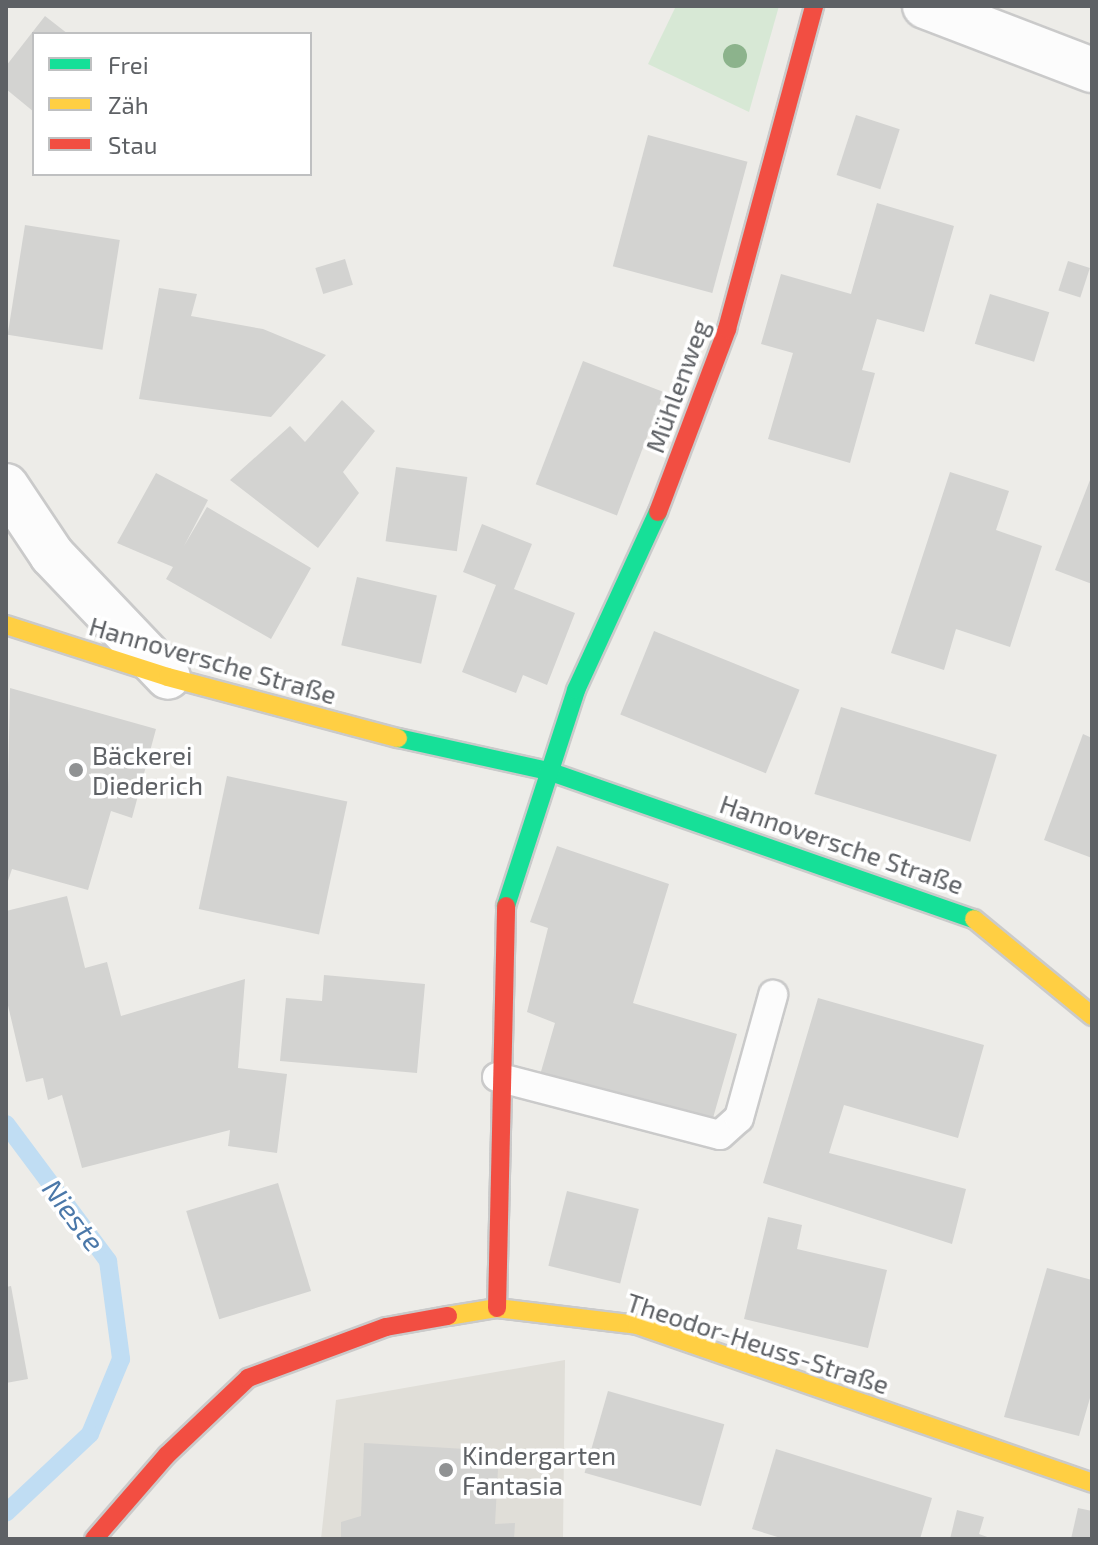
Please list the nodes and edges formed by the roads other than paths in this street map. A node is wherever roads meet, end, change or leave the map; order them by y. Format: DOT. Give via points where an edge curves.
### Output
graph roads {
  1 [pos="814,6"];
  2 [pos="925,6"];
  3 [pos="1092,70"];
  4 [pos="6,486"];
  5 [pos="6,625"];
  6 [pos="168,677"];
  7 [pos="548,771"];
  8 [pos="773,995"];
  9 [pos="1092,1016"];
  10 [pos="497,1077"];
  11 [pos="497,1308"];
  12 [pos="1092,1483"];
  13 [pos="94,1539"];
  1 -- 7 [label="street, Mühlenweg" via="727,329"];
  2 -- 3 [label="street"];
  4 -- 6 [label="street" via="52,555"];
  5 -- 6 [label="street, Hannoversche Straße"];
  6 -- 7 [label="street, Hannoversche Straße" via="447,751"];
  7 -- 9 [label="street, Hannoversche Straße" via="968,914"];
  7 -- 10 [label="street" via="504,911"];
  8 -- 10 [label="lane" via="739,1118 720,1135"];
  10 -- 11 [label="street"];
  11 -- 12 [label="street, Theodor-Heuss-Straße" via="637,1325"];
  11 -- 13 [label="street, Theodor-Heuss-Straße" via="386,1327 248,1378 167,1455"];
}
